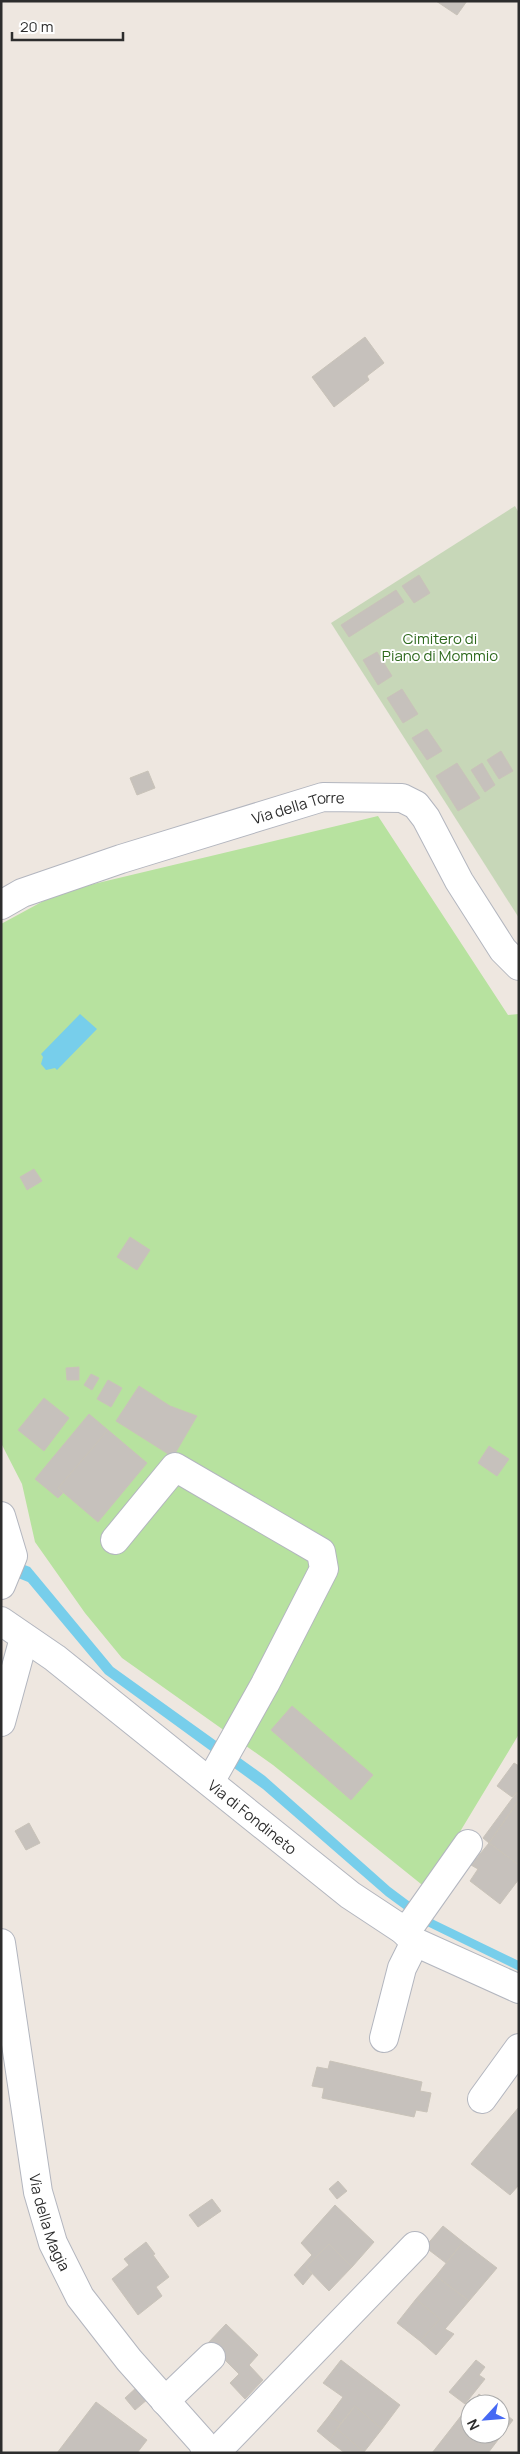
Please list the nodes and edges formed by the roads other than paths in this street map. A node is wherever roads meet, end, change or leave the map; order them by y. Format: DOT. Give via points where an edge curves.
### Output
graph roads {
  1 [pos="1,905"];
  2 [pos="519,966"];
  3 [pos="1,1516"];
  4 [pos="115,1540"];
  5 [pos="1,1585"];
  6 [pos="1,1621"];
  7 [pos="24,1638"];
  8 [pos="1,1722"];
  9 [pos="221,1764"];
  10 [pos="468,1844"];
  11 [pos="414,1925"];
  12 [pos="1,1943"];
  13 [pos="519,1989"];
  14 [pos="384,2038"];
  15 [pos="519,2048"];
  16 [pos="482,2099"];
  17 [pos="415,2246"];
  18 [pos="212,2357"];
  19 [pos="165,2401"];
  20 [pos="207,2453"];
  21 [pos="215,2453"];
  1 -- 2 [label="street, Via della Torre" via="22,893 121,859 323,797 402,798 416,805 426,818 459,881 503,950"];
  3 -- 5 [label="street" via="13,1556"];
  4 -- 9 [label="street" via="175,1467 321,1552 324,1569"];
  6 -- 7 [label="street, Via di Fondineto"];
  7 -- 8 [label="street"];
  7 -- 9 [label="street, Via di Fondineto"];
  9 -- 11 [label="street, Via di Fondineto" via="350,1895"];
  10 -- 11 [label="street"];
  11 -- 13 [label="street, Via di Fondineto"];
  11 -- 14 [label="street"];
  12 -- 19 [label="street, Via della Magia" via="38,2192 53,2244 80,2297"];
  15 -- 16 [label="street"];
  17 -- 21 [label="street"];
  18 -- 19 [label="street"];
  19 -- 20 [label="street, Via della Magia" via="202,2442"];
}
